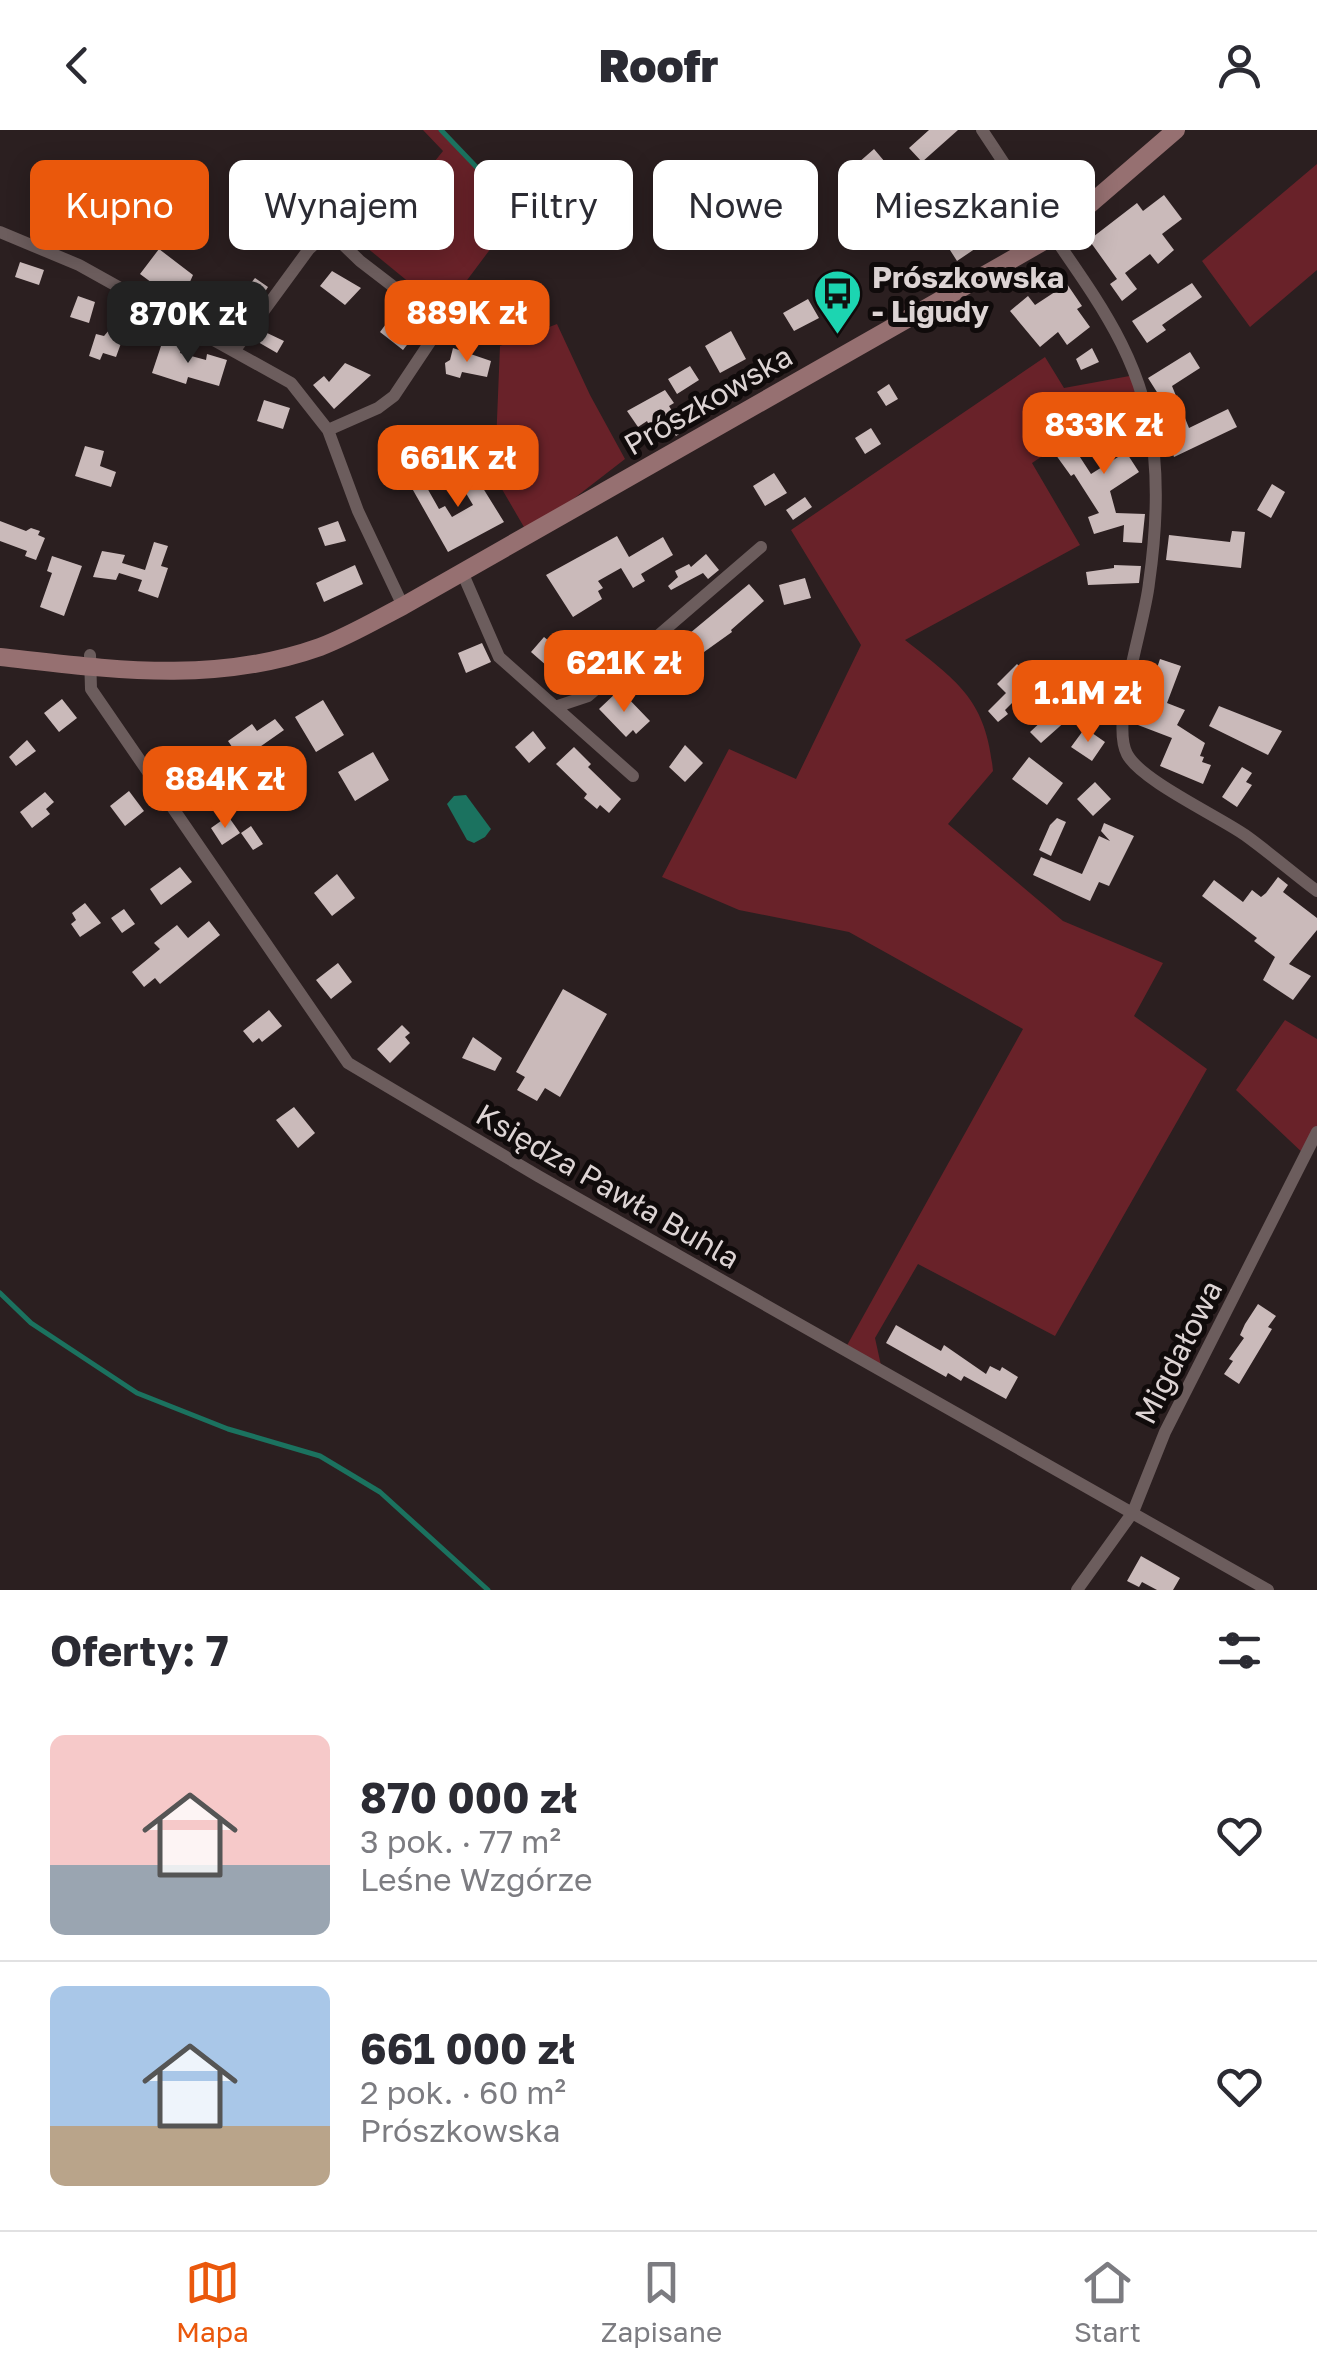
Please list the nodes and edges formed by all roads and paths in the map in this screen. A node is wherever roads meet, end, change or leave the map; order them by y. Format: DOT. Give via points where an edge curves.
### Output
graph roads {
  1 [pos="982,130"];
  2 [pos="1176,130"];
  3 [pos="1002,160"];
  4 [pos="1095,200"];
  5 [pos="0,232"];
  6 [pos="1028,250"];
  7 [pos="1063,250"];
  8 [pos="234,350"];
  9 [pos="328,430"];
  10 [pos="761,547"];
  11 [pos="462,572"];
  12 [pos="404,606"];
  13 [pos="0,657"];
  14 [pos="90,661"];
  15 [pos="556,708"];
  16 [pos="633,776"];
  17 [pos="1317,892"];
  18 [pos="1317,1132"];
  19 [pos="1133,1512"];
  20 [pos="1077,1590"];
  21 [pos="1268,1590"];
  1 -- 3 [label="street"];
  2 -- 4 [label="main road, Prószkowska"];
  5 -- 8 [label="street" via="79,265"];
  6 -- 11 [label="main road, Prószkowska"];
  7 -- 17 [label="street" via="1113,323 1142,395 1154,451 1150,585 1125,701 1125,751 1143,772 1245,835"];
  8 -- 9 [label="street" via="291,383"];
  8 -- 9 [label="street" via="328,231 442,324 394,396"];
  9 -- 12 [label="street"];
  10 -- 15 [label="street" via="588,696"];
  11 -- 12 [label="main road, Prószkowska"];
  11 -- 15 [label="street" via="499,657"];
  12 -- 14 [label="main road, Prószkowska" via="321,646 240,668 168,672"];
  13 -- 14 [label="main road, Prószkowska"];
  14 -- 19 [label="street, Księdza Pawła Buhla" via="92,689 348,1063"];
  15 -- 16 [label="street"];
  18 -- 19 [label="street, Migdałowa" via="1164,1432"];
  19 -- 20 [label="street, Migdałowa"];
  19 -- 21 [label="street, Księdza Pawła Buhla"];
}
